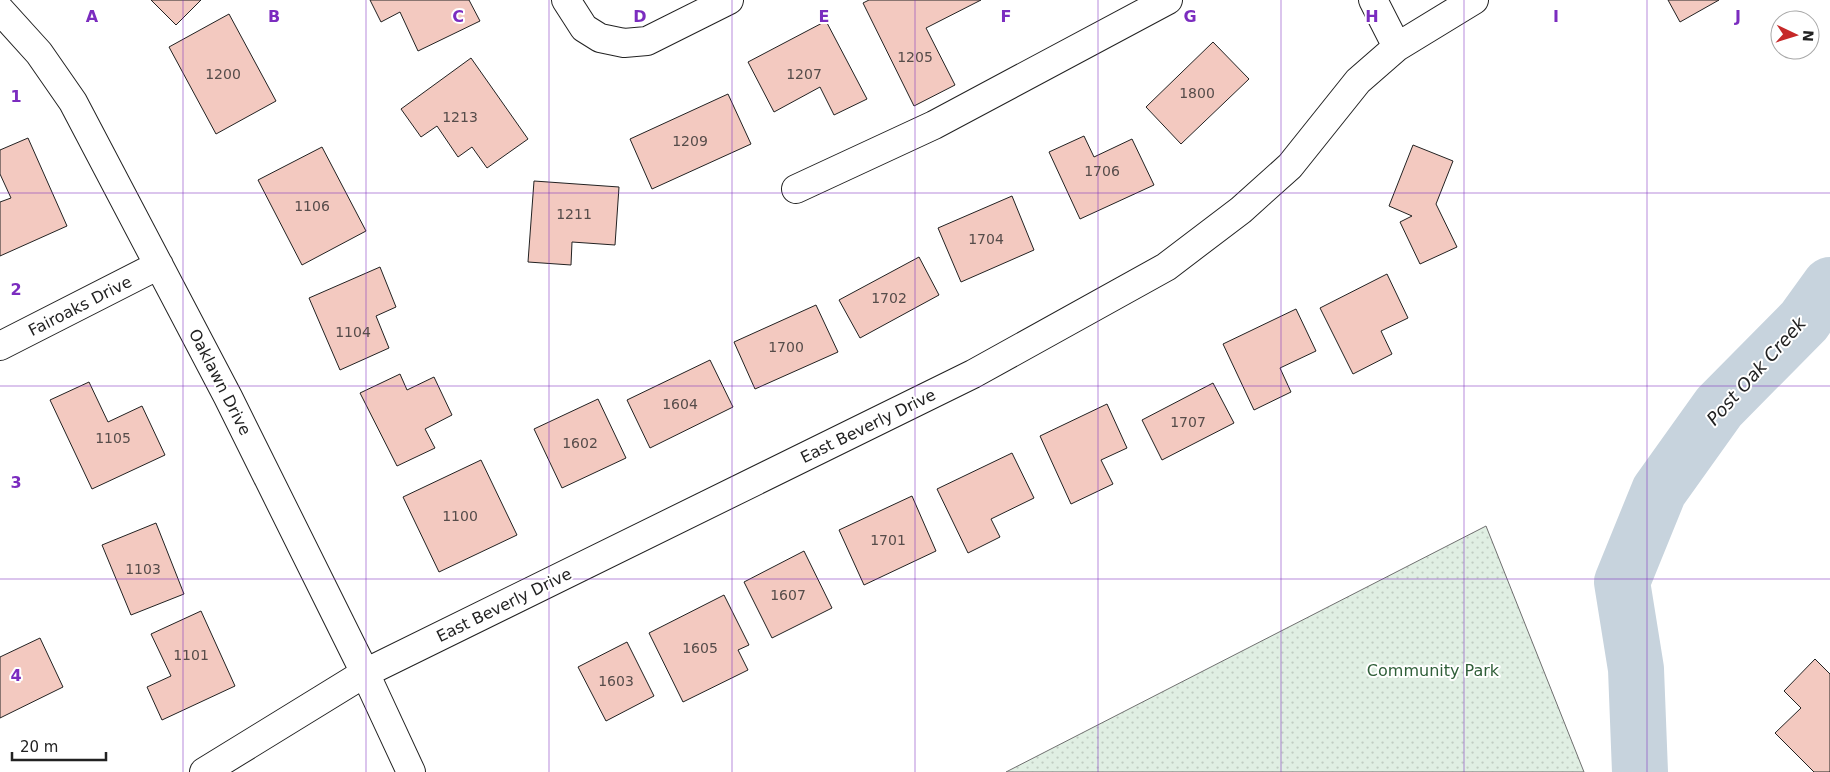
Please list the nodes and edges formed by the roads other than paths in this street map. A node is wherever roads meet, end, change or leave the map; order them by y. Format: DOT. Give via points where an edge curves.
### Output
graph roads {
  1 [pos="566,0"];
  2 [pos="729,0"];
  3 [pos="1168,0"];
  4 [pos="1373,0"];
  5 [pos="1474,0"];
  6 [pos="0,10"];
  7 [pos="1397,47"];
  8 [pos="796,189"];
  9 [pos="159,265"];
  10 [pos="0,346"];
  11 [pos="365,673"];
  12 [pos="204,772"];
  13 [pos="412,772"];
  1 -- 2 [label="street" via="584,28 600,38 624,44 647,41"];
  3 -- 8 [label="street" via="934,125"];
  4 -- 7 [label="street"];
  5 -- 7 [label="street, East Beverly Drive"];
  6 -- 9 [label="street, Oaklawn Drive" via="39,53 73,102"];
  7 -- 11 [label="street, East Beverly Drive" via="1358,81 1290,166 1242,210 1166,267 973,374"];
  9 -- 10 [label="street, Fairoaks Drive"];
  9 -- 11 [label="street, Oaklawn Drive"];
  11 -- 12 [label="street, East Beverly Drive"];
  11 -- 13 [label="street, Oaklawn Drive"];
}
